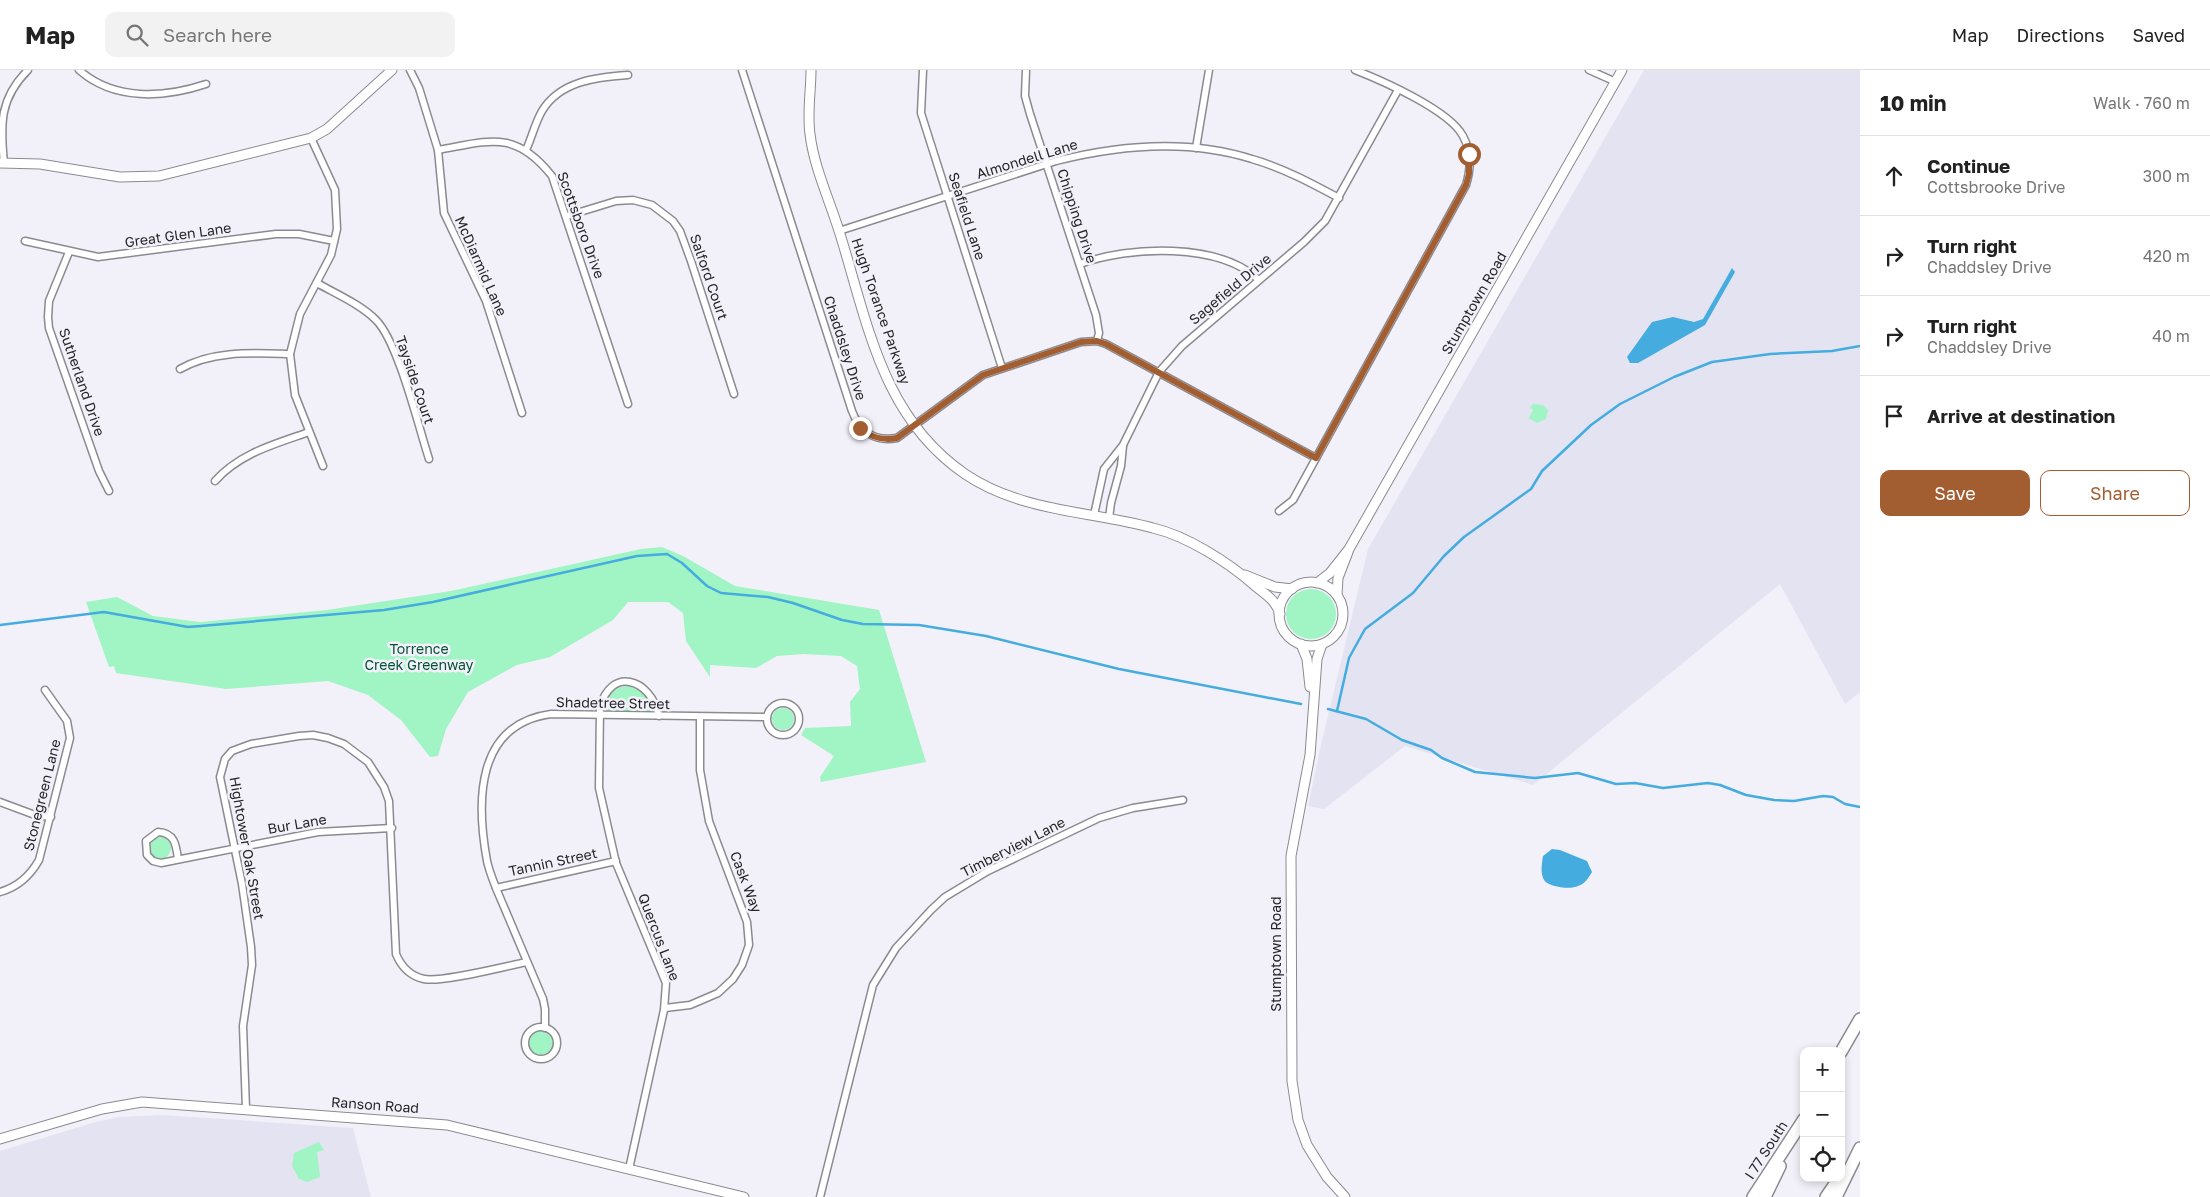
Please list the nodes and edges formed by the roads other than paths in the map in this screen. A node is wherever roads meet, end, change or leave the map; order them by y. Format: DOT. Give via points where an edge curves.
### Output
graph roads {
  1 [pos="16,70"];
  2 [pos="28,70"];
  3 [pos="79,70"];
  4 [pos="392,70"];
  5 [pos="410,70"];
  6 [pos="742,70"];
  7 [pos="811,70"];
  8 [pos="922,70"];
  9 [pos="1026,70"];
  10 [pos="1209,70"];
  11 [pos="1355,70"];
  12 [pos="1589,70"];
  13 [pos="1622,70"];
  14 [pos="628,74"];
  15 [pos="22,76"];
  16 [pos="1616,82"];
  17 [pos="206,84"];
  18 [pos="1398,90"];
  19 [pos="311,138"];
  20 [pos="1196,148"];
  21 [pos="438,150"];
  22 [pos="526,150"];
  23 [pos="2,163"];
  24 [pos="1046,164"];
  25 [pos="947,198"];
  26 [pos="1339,198"];
  27 [pos="567,216"];
  28 [pos="839,231"];
  29 [pos="25,241"];
  30 [pos="334,241"];
  31 [pos="69,252"];
  32 [pos="1080,264"];
  33 [pos="1259,280"];
  34 [pos="317,283"];
  35 [pos="1097,341"];
  36 [pos="290,354"];
  37 [pos="1002,368"];
  38 [pos="180,369"];
  39 [pos="1159,372"];
  40 [pos="734,394"];
  41 [pos="628,404"];
  42 [pos="522,413"];
  43 [pos="914,427"];
  44 [pos="308,432"];
  45 [pos="1123,445"];
  46 [pos="1316,458"];
  47 [pos="429,459"];
  48 [pos="323,466"];
  49 [pos="215,481"];
  50 [pos="109,491"];
  51 [pos="1279,511"];
  52 [pos="1094,515"];
  53 [pos="1109,518"];
  54 [pos="1348,549"];
  55 [pos="1243,574"];
  56 [pos="1317,583"];
  57 [pos="1292,588"];
  58 [pos="1337,595"];
  59 [pos="1280,614"];
  60 [pos="1301,644"];
  61 [pos="1322,644"];
  62 [pos="45,690"];
  63 [pos="1313,697"];
  64 [pos="600,715"];
  65 [pos="659,716"];
  66 [pos="700,717"];
  67 [pos="767,718"];
  68 [pos="1183,800"];
  69 [pos="0,802"];
  70 [pos="51,817"];
  71 [pos="392,828"];
  72 [pos="234,848"];
  73 [pos="178,859"];
  74 [pos="616,861"];
  75 [pos="496,888"];
  76 [pos="0,892"];
  77 [pos="527,962"];
  78 [pos="665,1008"];
  79 [pos="1860,1018"];
  80 [pos="545,1028"];
  81 [pos="1844,1047"];
  82 [pos="246,1109"];
  83 [pos="1800,1125"];
  84 [pos="1800,1126"];
  85 [pos="0,1139"];
  86 [pos="1858,1151"];
  87 [pos="629,1169"];
  88 [pos="1845,1170"];
  89 [pos="1836,1182"];
  90 [pos="744,1197"];
  91 [pos="820,1197"];
  92 [pos="1344,1197"];
  93 [pos="1753,1197"];
  94 [pos="1765,1197"];
  95 [pos="1826,1197"];
  96 [pos="1836,1197"];
  1 -- 15 [label="street"];
  2 -- 15 [label="street"];
  3 -- 17 [label="street" via="98,83 133,94 183,90"];
  4 -- 19 [label="street" via="327,129"];
  5 -- 21 [label="street, McDiarmid Lane" via="419,88"];
  6 -- 43 [label="street, Chaddsley Drive" via="855,420 867,434 886,440 897,438"];
  7 -- 28 [label="street, Hugh Torance Parkway" via="810,134"];
  8 -- 25 [label="street, Seafield Lane" via="921,113"];
  9 -- 24 [label="street, Chipping Drive" via="1025,96"];
  10 -- 20 [label="street"];
  11 -- 18 [label="street"];
  12 -- 16 [label="street"];
  13 -- 16 [label="street, Stumptown Road"];
  14 -- 22 [label="street" via="579,83 554,96 538,118"];
  15 -- 23 [label="street" via="10,88 5,99"];
  16 -- 54 [label="street, Stumptown Road"];
  18 -- 26 [label="street, Sagefield Drive"];
  18 -- 46 [label="street" via="1426,105 1459,130 1469,154 1469,174 1466,185"];
  19 -- 23 [label="street" via="159,176 120,177 40,164"];
  19 -- 30 [label="street" via="335,190 338,217"];
  20 -- 24 [label="street, Almondell Lane" via="1135,147 1082,154"];
  20 -- 26 [label="street, Almondell Lane" via="1253,159"];
  21 -- 22 [label="street, Scottsboro Drive" via="504,141"];
  21 -- 42 [label="street, McDiarmid Lane" via="444,212 486,301"];
  22 -- 27 [label="street, Scottsboro Drive" via="552,176"];
  24 -- 25 [label="street, Almondell Lane"];
  24 -- 32 [label="street, Chipping Drive"];
  25 -- 28 [label="street, Almondell Lane"];
  25 -- 37 [label="street, Seafield Lane"];
  26 -- 33 [label="street, Sagefield Drive" via="1315,232"];
  27 -- 40 [label="street, Salford Court" via="616,201 633,200 652,205 673,221 692,261"];
  27 -- 41 [label="street, Scottsboro Drive"];
  28 -- 43 [label="street, Hugh Torance Parkway" via="883,371"];
  29 -- 31 [label="street, Great Glen Lane"];
  30 -- 31 [label="street, Great Glen Lane" via="309,235 276,234 111,256"];
  30 -- 34 [label="street"];
  31 -- 50 [label="street, Sutherland Drive" via="49,301 49,328"];
  32 -- 33 [label="street" via="1125,253 1177,251 1232,263 1251,272"];
  32 -- 35 [label="street, Chipping Drive" via="1098,322"];
  33 -- 39 [label="street, Sagefield Drive" via="1182,346"];
  34 -- 36 [label="street" via="300,314"];
  34 -- 47 [label="street, Tayside Court" via="364,310 381,326 392,346"];
  35 -- 37 [label="street, Chaddsley Drive" via="1081,342"];
  35 -- 39 [label="street"];
  36 -- 38 [label="street" via="216,356"];
  36 -- 44 [label="street" via="293,385"];
  37 -- 43 [label="street, Chaddsley Drive" via="976,379"];
  39 -- 45 [label="street, Sagefield Drive"];
  39 -- 46 [label="street"];
  43 -- 52 [label="street, Hugh Torance Parkway" via="945,458 988,487 1037,505"];
  44 -- 48 [label="street"];
  44 -- 49 [label="street" via="238,460"];
  45 -- 52 [label="street, Sagefield Drive" via="1104,469"];
  45 -- 53 [label="street"];
  46 -- 51 [label="street" via="1293,500"];
  52 -- 53 [label="street, Hugh Torance Parkway"];
  53 -- 55 [label="street, Hugh Torance Parkway" via="1156,528"];
  54 -- 56 [label="street, Stumptown Road" via="1330,573"];
  54 -- 58 [label="street, Stumptown Road" via="1338,578"];
  55 -- 57 [label="street, Hugh Torance Parkway" via="1275,587"];
  55 -- 59 [label="street, Hugh Torance Parkway" via="1270,596"];
  56 -- 57 [label="street" via="1308,582"];
  56 -- 58 [label="street"];
  57 -- 59 [label="street" via="1281,604"];
  58 -- 61 [label="street" via="1342,604 1342,624 1338,632"];
  59 -- 60 [label="street" via="1283,629"];
  60 -- 61 [label="street"];
  60 -- 63 [label="street, Stumptown Road" via="1307,659"];
  61 -- 63 [label="street, Stumptown Road" via="1317,658"];
  62 -- 70 [label="street, Stonegreen Lane" via="67,721 70,738"];
  63 -- 92 [label="street, Stumptown Road" via="1310,755 1291,856 1292,1081 1298,1120 1307,1145"];
  64 -- 65 [label="street, Shadetree Street"];
  64 -- 65 [label="street, Quercus Lane" via="606,693 617,684 630,682 643,687 652,696"];
  64 -- 74 [label="street, Quercus Lane" via="599,788"];
  64 -- 75 [label="street, Shadetree Street" via="551,714 532,718 513,728 497,744 487,766 483,804 487,862"];
  65 -- 66 [label="street, Shadetree Street"];
  66 -- 67 [label="street, Shadetree Street"];
  66 -- 78 [label="street, Cask Way" via="700,770 709,821 747,922 748,945 742,965 718,993 690,1005"];
  67 -- 67 [label="street" via="770,728 783,734 796,728 798,718 794,708 785,703 774,705"];
  68 -- 91 [label="street, Timberview Lane" via="1133,808 1099,818 988,871 945,897 896,948 873,985"];
  69 -- 70 [label="street" via="35,815"];
  70 -- 76 [label="street, Stonegreen Lane" via="35,868 20,883"];
  71 -- 72 [label="street, Bur Lane" via="335,830"];
  71 -- 72 [label="street, Hightower Oak Street" via="384,787 368,762 344,744 313,735 299,736 240,747 226,759 220,777"];
  71 -- 77 [label="street, Hightower Oak Street" via="394,946 399,962 406,970 430,980"];
  72 -- 73 [label="street, Bur Lane"];
  72 -- 82 [label="street, Hightower Oak Street" via="252,965 242,1026"];
  73 -- 73 [label="street, Bur Lane" via="175,842 169,834 158,832 146,840 145,851 153,861 160,863"];
  74 -- 75 [label="street, Tannin Street"];
  74 -- 78 [label="street, Quercus Lane" via="666,983"];
  75 -- 77 [label="street, Shadetree Street"];
  77 -- 80 [label="street, Shadetree Street" via="543,999"];
  78 -- 87 [label="street, Quercus Lane"];
  79 -- 81 [label="highway"];
  80 -- 80 [label="street, Shadetree Street" via="555,1036 556,1046 547,1058 536,1058 526,1048 526,1038 532,1030"];
  82 -- 85 [label="street, Ranson Road" via="142,1102 102,1109"];
  82 -- 87 [label="street, Ranson Road" via="447,1125"];
  83 -- 93 [label="highway, I 77 South"];
  84 -- 94 [label="highway"];
  86 -- 88 [label="highway"];
  86 -- 96 [label="highway"];
  87 -- 90 [label="street, Ranson Road"];
  89 -- 95 [label="highway"];
}
